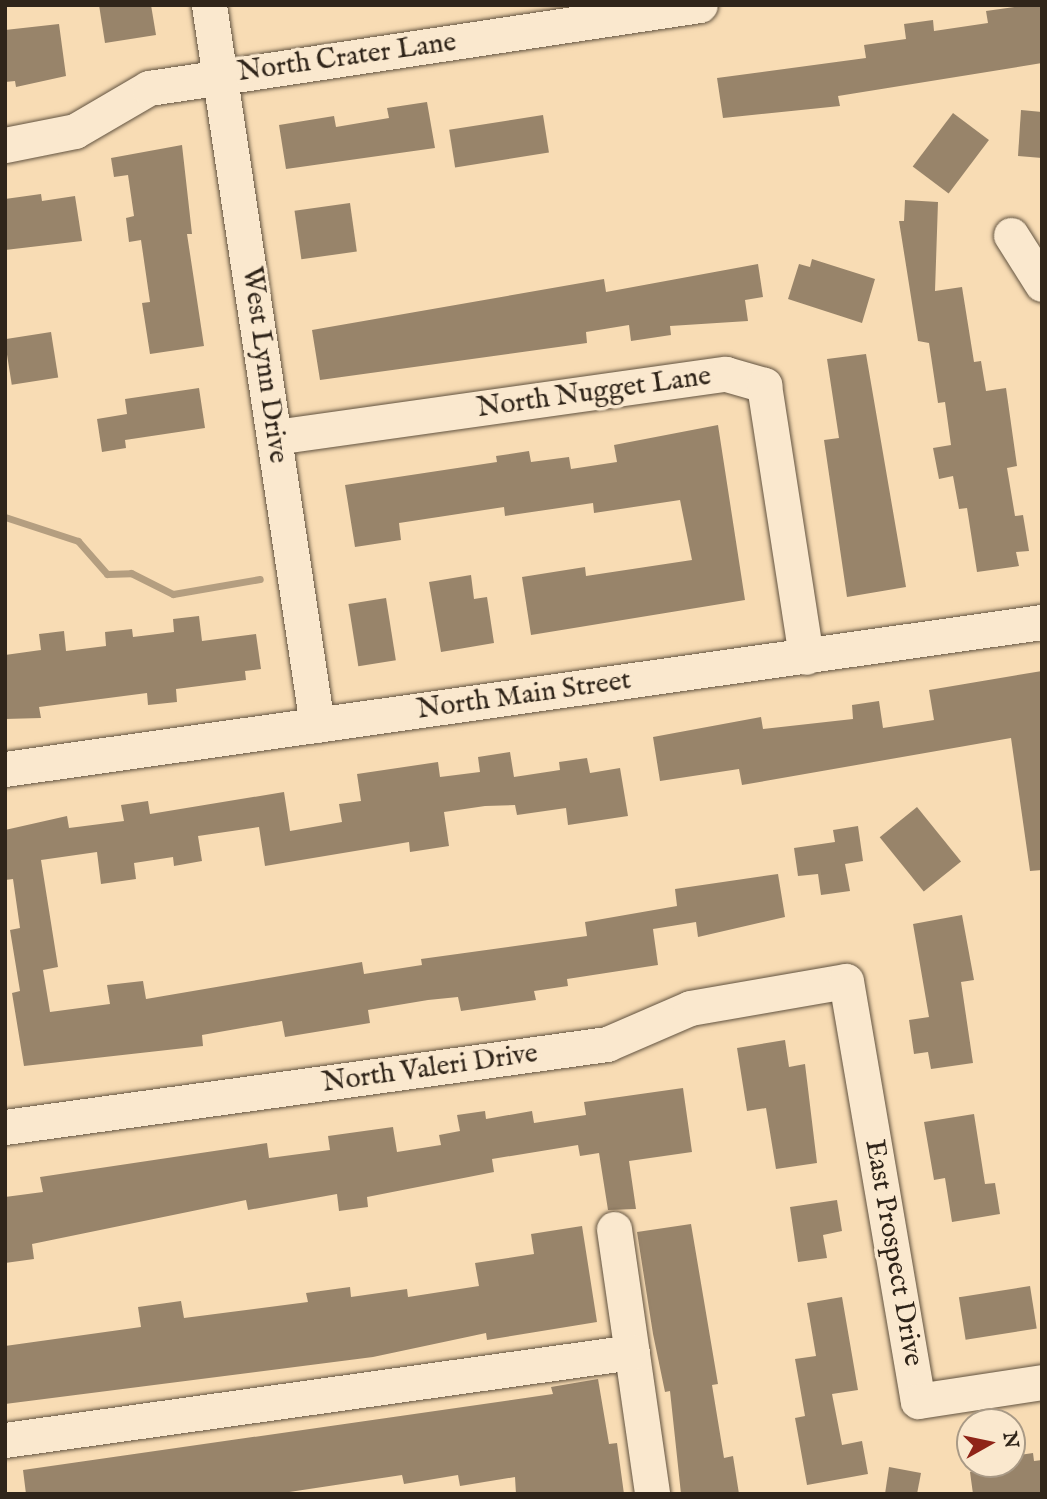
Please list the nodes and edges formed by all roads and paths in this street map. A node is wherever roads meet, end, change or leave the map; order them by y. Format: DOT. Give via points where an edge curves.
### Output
graph roads {
  1 [pos="209,5"];
  2 [pos="700,5"];
  3 [pos="222,76"];
  4 [pos="5,145"];
  5 [pos="1011,235"];
  6 [pos="1042,285"];
  7 [pos="275,437"];
  8 [pos="1042,622"];
  9 [pos="806,657"];
  10 [pos="317,725"];
  11 [pos="5,769"];
  12 [pos="846,981"];
  13 [pos="5,1128"];
  14 [pos="614,1229"];
  15 [pos="632,1352"];
  16 [pos="1042,1382"];
  17 [pos="5,1440"];
  18 [pos="652,1494"];
  1 -- 3 [label="street, West Lynn Drive"];
  2 -- 3 [label="street, North Crater Lane"];
  3 -- 4 [label="street, North Crater Lane" via="149,88 75,131"];
  3 -- 7 [label="street, West Lynn Drive"];
  5 -- 6 [label="street"];
  7 -- 9 [label="street, North Nugget Lane" via="726,374 764,385"];
  7 -- 10 [label="street, West Lynn Drive"];
  8 -- 9 [label="street, North Main Street"];
  9 -- 10 [label="street, North Main Street"];
  10 -- 11 [label="street, North Main Street"];
  12 -- 13 [label="street, North Valeri Drive" via="690,1008 607,1044"];
  12 -- 16 [label="street, East Prospect Drive" via="918,1401"];
  14 -- 15 [label="street"];
  15 -- 17 [label="street"];
  15 -- 18 [label="street"];
}
